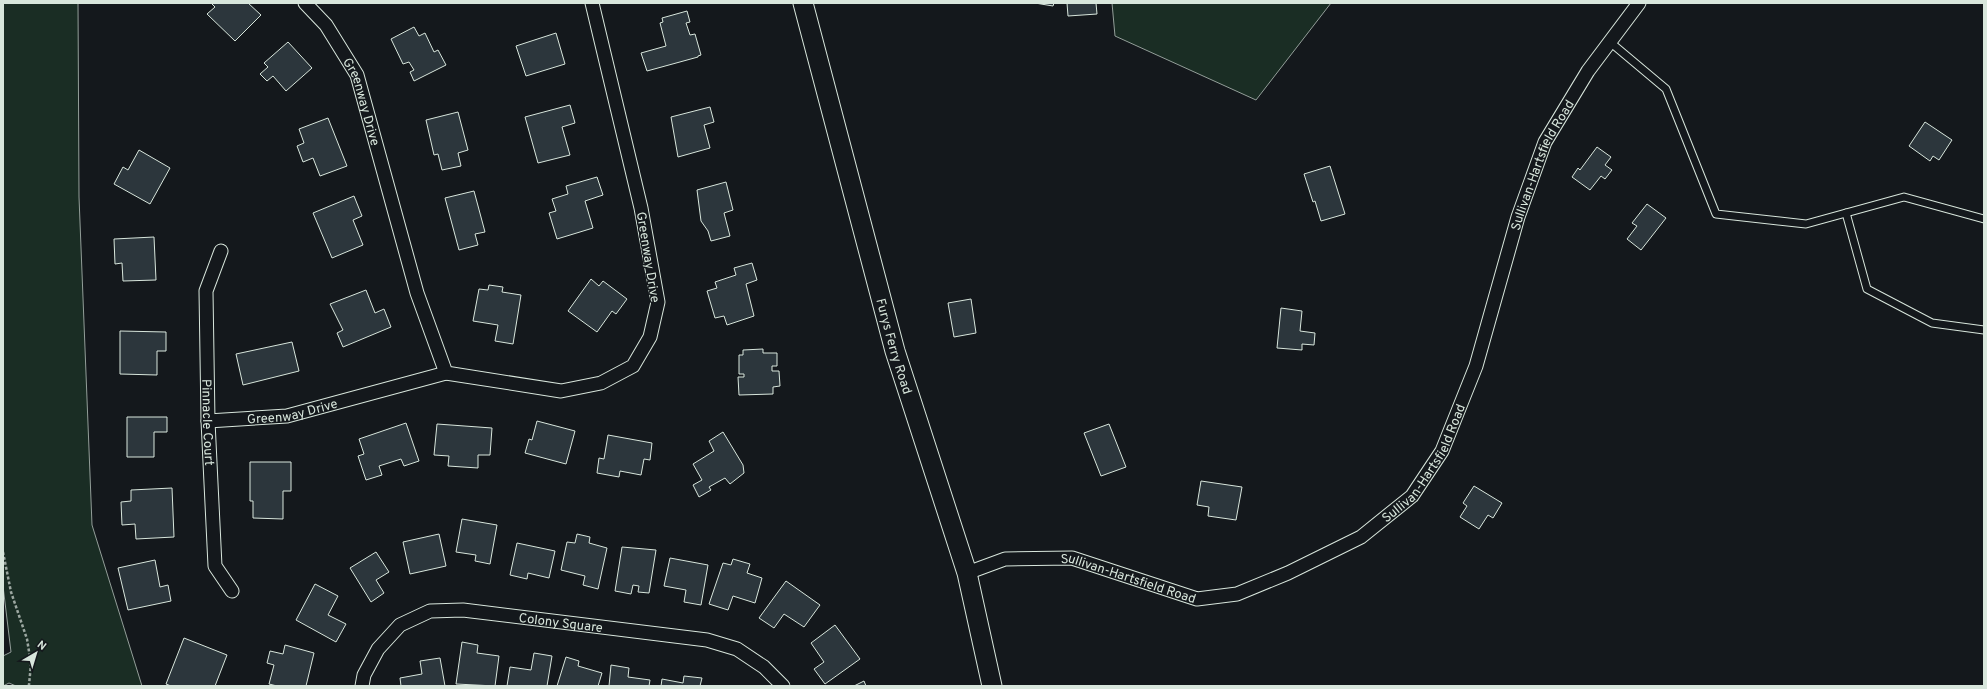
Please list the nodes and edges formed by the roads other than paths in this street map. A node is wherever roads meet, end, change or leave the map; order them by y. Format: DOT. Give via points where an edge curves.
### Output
graph roads {
  1 [pos="305,3"];
  2 [pos="592,3"];
  3 [pos="803,3"];
  4 [pos="1639,3"];
  5 [pos="1610,42"];
  6 [pos="1846,213"];
  7 [pos="1984,219"];
  8 [pos="221,251"];
  9 [pos="1984,330"];
  10 [pos="446,373"];
  11 [pos="208,421"];
  12 [pos="966,573"];
  13 [pos="232,591"];
  14 [pos="362,686"];
  15 [pos="783,686"];
  16 [pos="992,686"];
  1 -- 10 [label="street, Greenway Drive" via="326,25 357,75 417,293"];
  2 -- 10 [label="street, Greenway Drive" via="641,208 658,302 650,337 633,366 601,383 567,390"];
  3 -- 12 [label="main road, Furys Ferry Road" via="895,351"];
  4 -- 5 [label="street, Sullivan-Hartsfield Road"];
  5 -- 6 [label="lane" via="1666,89 1716,214 1806,224"];
  5 -- 12 [label="street, Sullivan-Hartsfield Road" via="1588,71 1545,142 1518,217 1476,366 1442,451 1412,496 1361,538 1237,594 1197,599 1072,558 1005,559"];
  6 -- 7 [label="lane" via="1904,197"];
  6 -- 9 [label="lane" via="1867,289 1932,322"];
  8 -- 11 [label="street, Pinnacle Court" via="206,291"];
  10 -- 11 [label="street, Greenway Drive" via="287,416"];
  11 -- 13 [label="street, Pinnacle Court" via="215,566"];
  12 -- 16 [label="main road, Furys Ferry Road"];
  14 -- 15 [label="street, Colony Square" via="364,675 378,649 400,625 430,611 463,610 707,640 738,649 764,667"];
}
